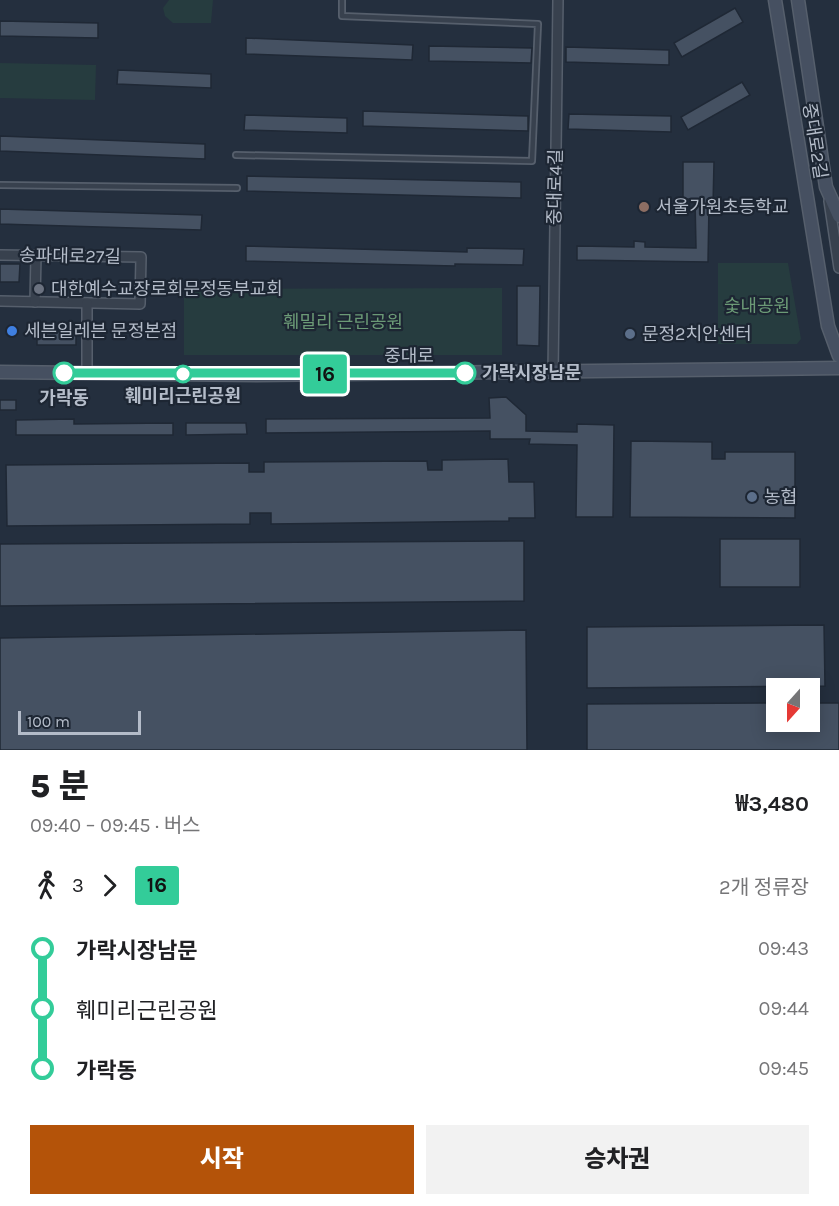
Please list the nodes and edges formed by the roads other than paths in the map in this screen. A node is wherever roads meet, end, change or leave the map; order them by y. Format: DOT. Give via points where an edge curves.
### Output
graph roads {
  1 [pos="342,0"];
  2 [pos="558,0"];
  3 [pos="775,0"];
  4 [pos="798,0"];
  5 [pos="236,155"];
  6 [pos="0,185"];
  7 [pos="826,187"];
  8 [pos="237,188"];
  9 [pos="839,216"];
  10 [pos="0,255"];
  11 [pos="36,255"];
  12 [pos="839,268"];
  13 [pos="0,301"];
  14 [pos="35,302"];
  15 [pos="87,303"];
  16 [pos="833,327"];
  17 [pos="839,356"];
  18 [pos="839,368"];
  19 [pos="0,372"];
  20 [pos="87,373"];
  21 [pos="553,373"];
  1 -- 5 [label="lane" via="342,16 538,24 532,161"];
  2 -- 21 [label="street, 중대로4길"];
  3 -- 16 [label="main road, 중대로2길"];
  4 -- 7 [label="main road"];
  6 -- 8 [label="lane"];
  7 -- 9 [label="main road"];
  7 -- 12 [label="street"];
  10 -- 11 [label="street, 송파대로27길"];
  11 -- 14 [label="street"];
  11 -- 15 [label="street, 송파대로27길" via="141,257 140,304"];
  13 -- 14 [label="street"];
  14 -- 15 [label="street"];
  15 -- 20 [label="street"];
  16 -- 17 [label="main road, 중대로2길"];
  18 -- 21 [label="main road, 중대로"];
  19 -- 20 [label="main road, 중대로"];
  20 -- 21 [label="main road, 중대로"];
}
